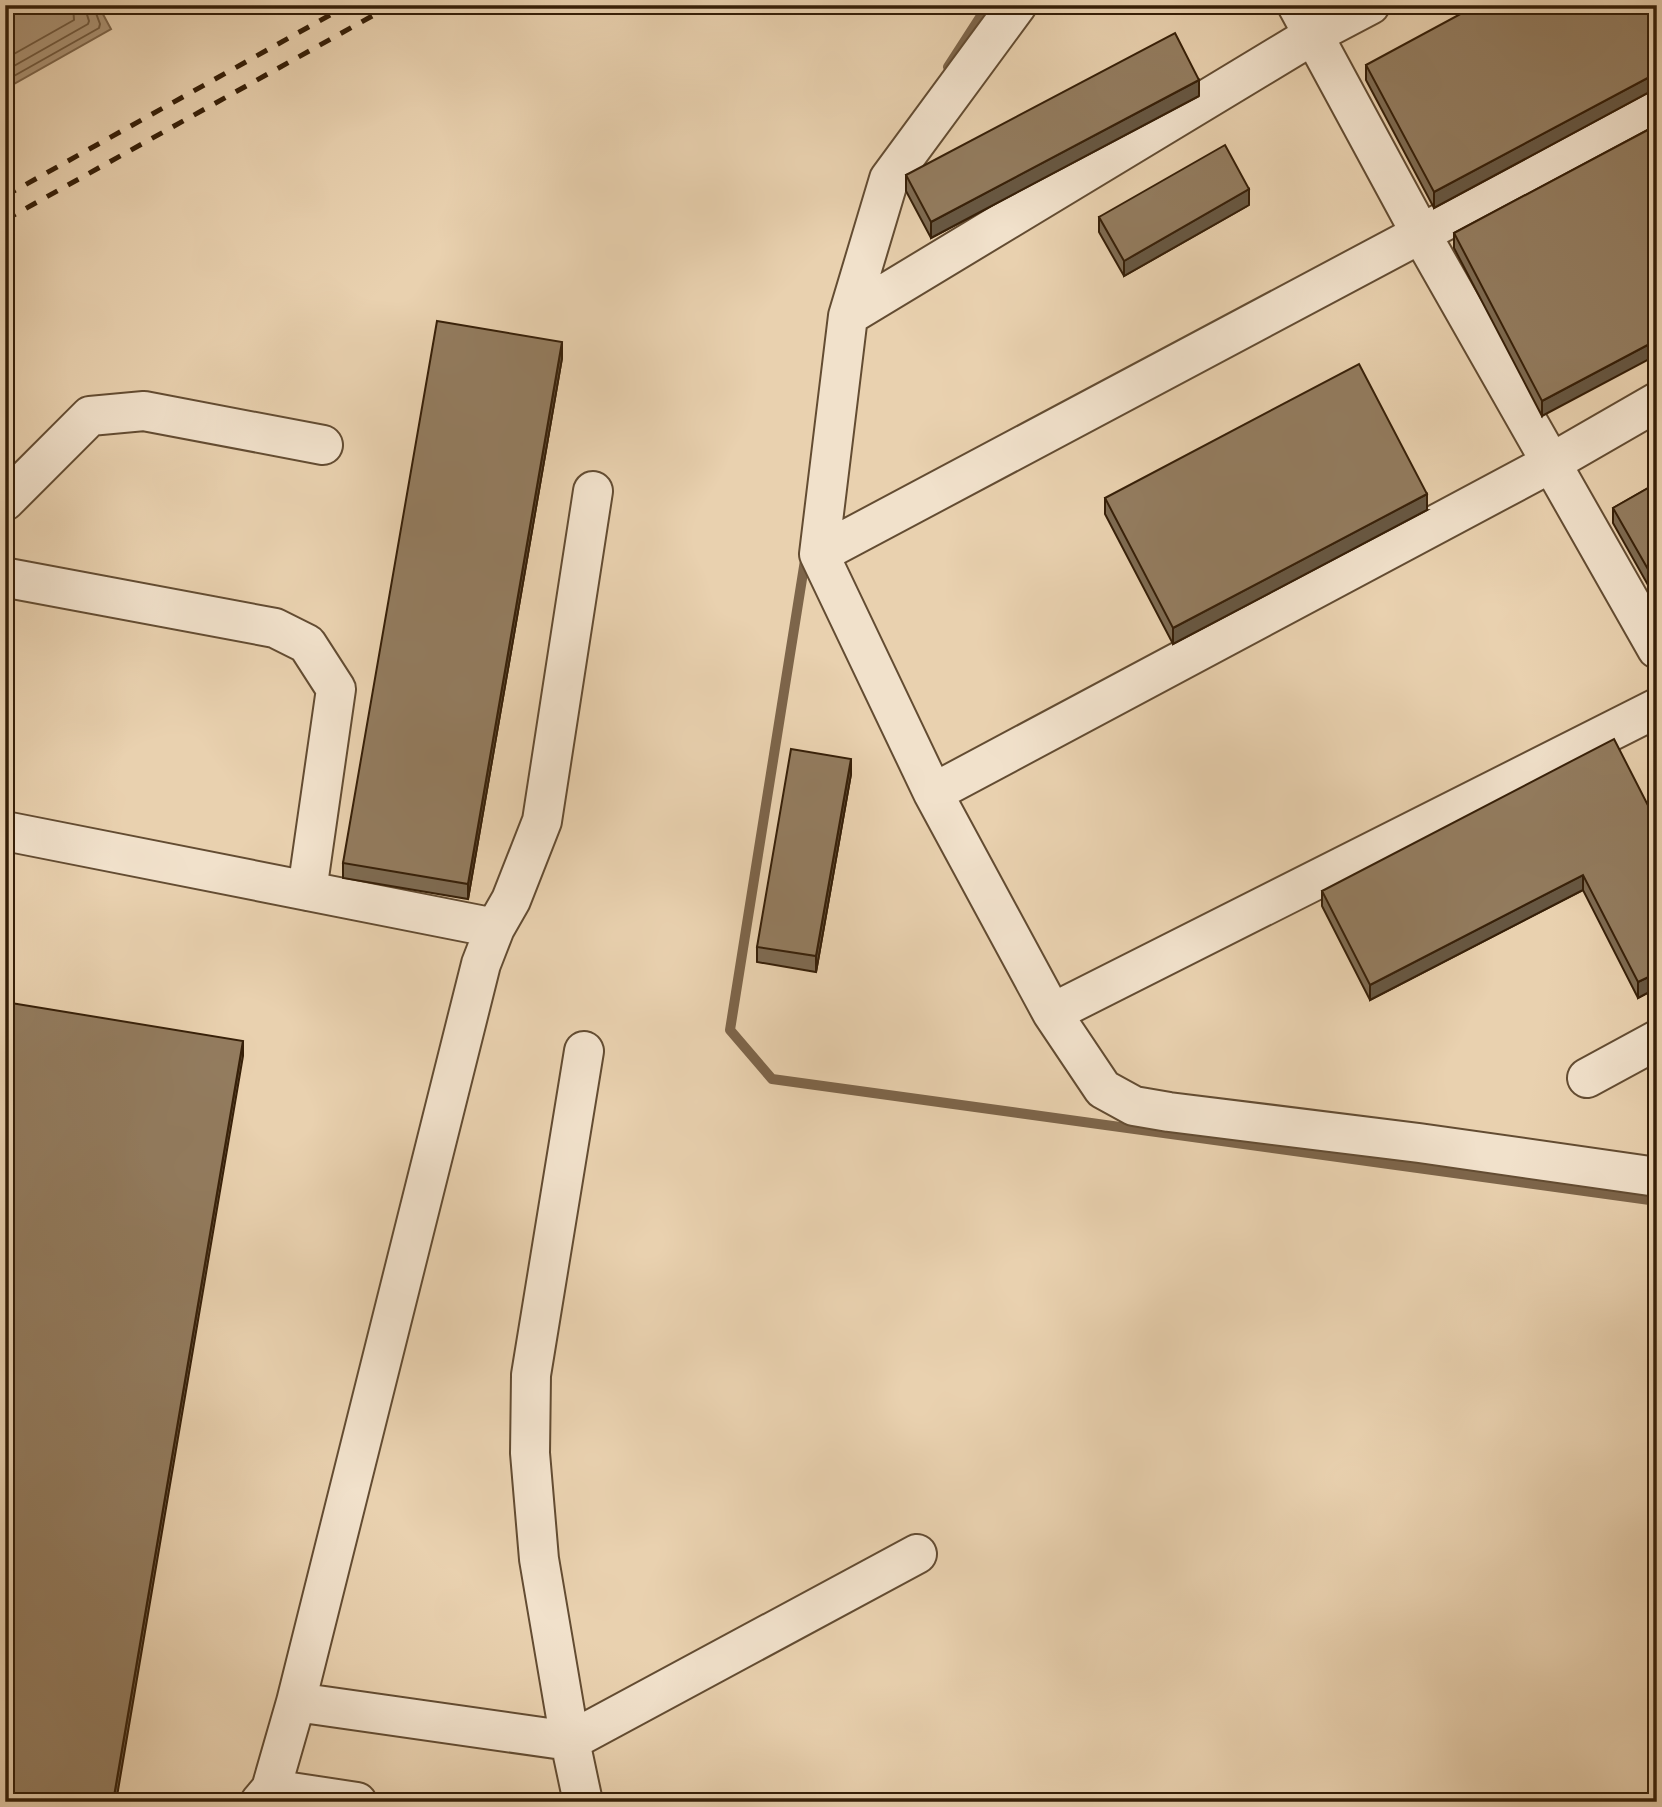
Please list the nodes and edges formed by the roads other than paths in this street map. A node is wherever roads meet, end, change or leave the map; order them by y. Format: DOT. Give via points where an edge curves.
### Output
graph roads {
  1 [pos="1017,5"];
  2 [pos="1370,5"];
  3 [pos="1305,20"];
  4 [pos="1657,108"];
  5 [pos="1421,234"];
  6 [pos="848,316"];
  7 [pos="1657,402"];
  8 [pos="323,445"];
  9 [pos="1551,463"];
  10 [pos="593,491"];
  11 [pos="5,501"];
  12 [pos="818,554"];
  13 [pos="5,576"];
  14 [pos="1657,649"];
  15 [pos="1657,708"];
  16 [pos="933,793"];
  17 [pos="5,831"];
  18 [pos="307,891"];
  19 [pos="495,928"];
  20 [pos="1052,1013"];
  21 [pos="1657,1040"];
  22 [pos="584,1051"];
  23 [pos="1587,1078"];
  24 [pos="1657,1177"];
  25 [pos="917,1554"];
  26 [pos="296,1702"];
  27 [pos="570,1741"];
  28 [pos="266,1795"];
  29 [pos="357,1802"];
  30 [pos="583,1802"];
  1 -- 6 [label="lane" via="889,178"];
  2 -- 3 [label="lane"];
  3 -- 5 [label="lane"];
  3 -- 6 [label="lane"];
  4 -- 5 [label="lane"];
  5 -- 9 [label="lane"];
  5 -- 12 [label="lane"];
  6 -- 12 [label="lane"];
  7 -- 9 [label="lane"];
  8 -- 11 [label="lane" via="144,411 90,416"];
  9 -- 14 [label="lane"];
  9 -- 16 [label="lane"];
  10 -- 19 [label="lane" via="542,821"];
  12 -- 16 [label="lane"];
  13 -- 18 [label="lane" via="275,628 307,644 336,689"];
  15 -- 20 [label="lane"];
  16 -- 20 [label="lane"];
  17 -- 18 [label="lane"];
  18 -- 19 [label="lane"];
  19 -- 26 [label="lane" via="481,964"];
  20 -- 24 [label="lane" via="1103,1088 1134,1106"];
  21 -- 23 [label="lane"];
  22 -- 27 [label="lane" via="531,1375 530,1414 539,1559"];
  25 -- 27 [label="lane"];
  26 -- 27 [label="lane"];
  26 -- 28 [label="lane"];
  27 -- 30 [label="lane"];
  28 -- 29 [label="lane"];
}
